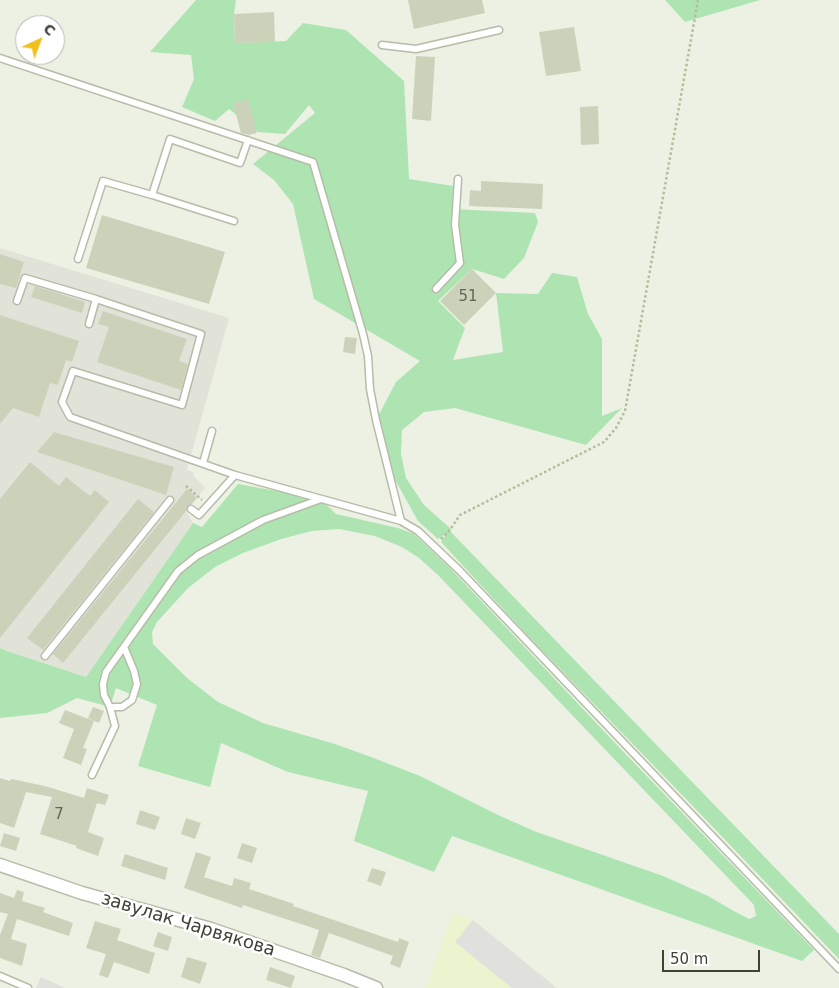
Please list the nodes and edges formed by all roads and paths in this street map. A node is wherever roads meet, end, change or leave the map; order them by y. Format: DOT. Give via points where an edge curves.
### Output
graph roads {
  1 [pos="698,0"];
  2 [pos="499,30"];
  3 [pos="382,45"];
  4 [pos="0,58"];
  5 [pos="248,140"];
  6 [pos="458,179"];
  7 [pos="152,196"];
  8 [pos="234,221"];
  9 [pos="78,259"];
  10 [pos="436,289"];
  11 [pos="96,299"];
  12 [pos="16,301"];
  13 [pos="89,324"];
  14 [pos="212,431"];
  15 [pos="203,463"];
  16 [pos="235,475"];
  17 [pos="186,486"];
  18 [pos="321,499"];
  19 [pos="170,500"];
  20 [pos="208,505"];
  21 [pos="191,509"];
  22 [pos="401,521"];
  23 [pos="434,545"];
  24 [pos="124,646"];
  25 [pos="45,656"];
  26 [pos="110,708"];
  27 [pos="92,775"];
  28 [pos="0,865"];
  29 [pos="839,969"];
  30 [pos="0,976"];
  31 [pos="17,986"];
  32 [pos="28,988"];
  33 [pos="376,988"];
  1 -- 23 [label="path" via="625,411 604,442 460,515"];
  2 -- 3 [label="lane" via="416,49"];
  4 -- 5 [label="lane"];
  5 -- 7 [label="lane" via="240,163 170,138"];
  5 -- 22 [label="lane" via="313,162 363,334 376,420"];
  6 -- 10 [label="lane" via="455,225 460,263"];
  7 -- 8 [label="lane"];
  7 -- 9 [label="lane" via="102,181"];
  11 -- 12 [label="lane" via="25,278"];
  11 -- 13 [label="lane"];
  11 -- 15 [label="lane" via="201,334 182,405 73,371 62,402 70,417"];
  14 -- 15 [label="lane"];
  15 -- 16 [label="lane"];
  16 -- 18 [label="lane"];
  16 -- 20 [label="lane"];
  17 -- 20 [label="path"];
  18 -- 22 [label="lane"];
  18 -- 24 [label="lane" via="263,520 198,555 178,570"];
  19 -- 25 [label="lane"];
  20 -- 21 [label="lane" via="199,515"];
  22 -- 23 [label="lane"];
  23 -- 29 [label="lane"];
  24 -- 26 [label="lane" via="106,672 103,684"];
  24 -- 26 [label="lane" via="137,684 132,700 122,707"];
  26 -- 27 [label="lane" via="115,726"];
  28 -- 33 [label="street, завулак Чарвякова" via="82,893 211,929"];
  30 -- 31 [label="lane"];
  31 -- 32 [label="lane"];
}
